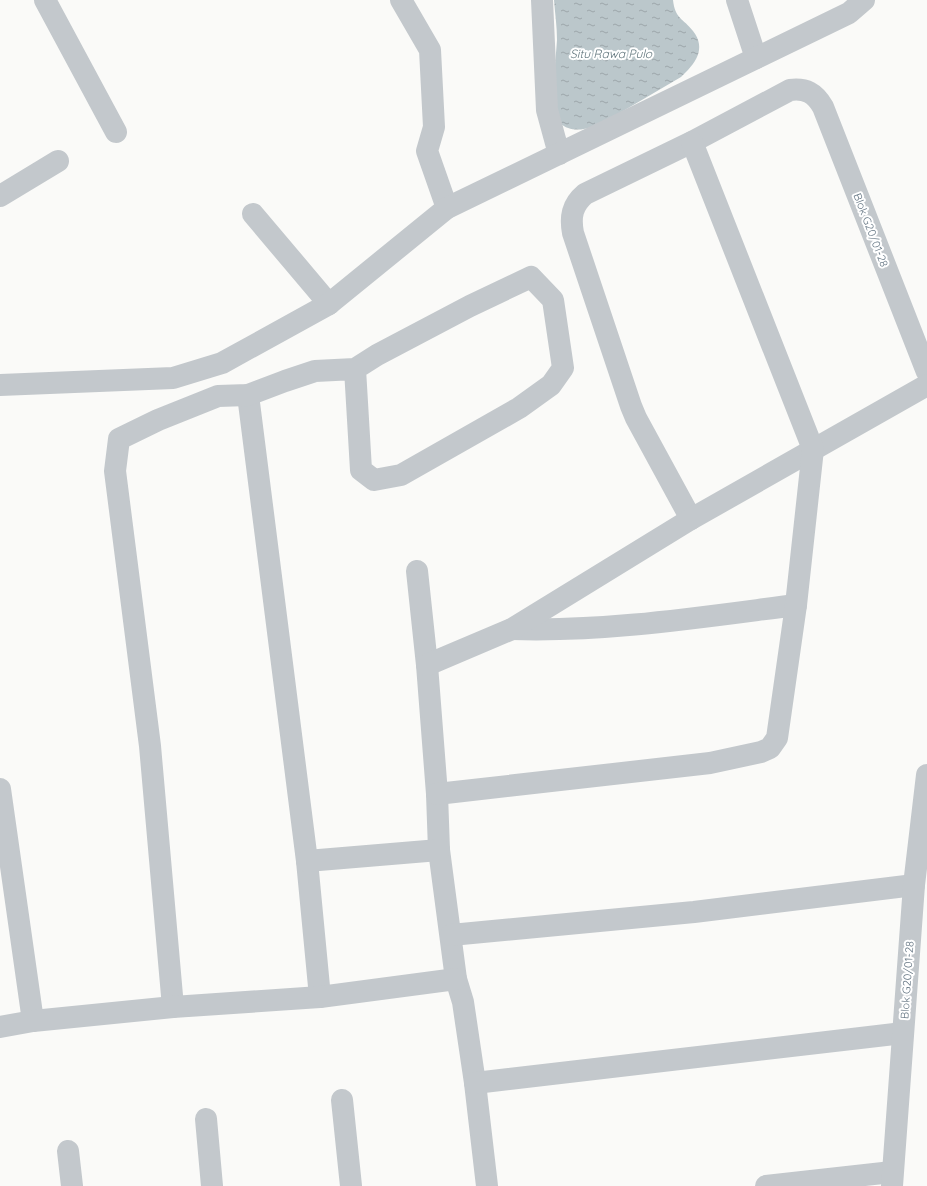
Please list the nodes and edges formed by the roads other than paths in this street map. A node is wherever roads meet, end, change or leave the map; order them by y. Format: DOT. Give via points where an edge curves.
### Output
graph roads {
  1 [pos="45,0"];
  2 [pos="401,0"];
  3 [pos="542,0"];
  4 [pos="737,0"];
  5 [pos="864,0"];
  6 [pos="756,58"];
  7 [pos="116,132"];
  8 [pos="692,142"];
  9 [pos="559,154"];
  10 [pos="58,161"];
  11 [pos="0,196"];
  12 [pos="447,208"];
  13 [pos="253,214"];
  14 [pos="329,304"];
  15 [pos="355,369"];
  16 [pos="927,372"];
  17 [pos="0,385"];
  18 [pos="927,385"];
  19 [pos="248,395"];
  20 [pos="813,449"];
  21 [pos="691,519"];
  22 [pos="417,571"];
  23 [pos="796,605"];
  24 [pos="512,629"];
  25 [pos="427,665"];
  26 [pos="927,775"];
  27 [pos="0,789"];
  28 [pos="438,794"];
  29 [pos="439,850"];
  30 [pos="306,861"];
  31 [pos="914,885"];
  32 [pos="451,935"];
  33 [pos="456,979"];
  34 [pos="320,997"];
  35 [pos="173,1007"];
  36 [pos="34,1021"];
  37 [pos="0,1027"];
  38 [pos="903,1032"];
  39 [pos="475,1083"];
  40 [pos="342,1100"];
  41 [pos="206,1119"];
  42 [pos="68,1151"];
  43 [pos="892,1179"];
  44 [pos="72,1186"];
  45 [pos="212,1186"];
  46 [pos="351,1186"];
  47 [pos="487,1186"];
  48 [pos="766,1186"];
  1 -- 7 [label="street"];
  2 -- 12 [label="street" via="430,50 434,127 427,151"];
  3 -- 9 [label="street" via="546,110"];
  4 -- 6 [label="street"];
  5 -- 6 [label="street" via="849,13"];
  6 -- 9 [label="street"];
  8 -- 16 [label="street, Blok G20/01-28" via="790,90 808,92 818,99"];
  8 -- 20 [label="street"];
  8 -- 21 [label="street" via="585,194 577,202 571,218 573,233 636,418"];
  9 -- 12 [label="street"];
  10 -- 11 [label="street"];
  12 -- 14 [label="street"];
  13 -- 14 [label="street"];
  14 -- 17 [label="street" via="222,363 173,378"];
  15 -- 15 [label="street" via="383,351 531,277 553,300 563,368 551,385 519,408 401,475 374,480 360,470"];
  15 -- 19 [label="street" via="315,371"];
  18 -- 20 [label="street"];
  19 -- 30 [label="street"];
  19 -- 35 [label="street" via="218,396 119,439 115,471 150,746"];
  20 -- 21 [label="street"];
  20 -- 23 [label="street"];
  21 -- 24 [label="street"];
  22 -- 25 [label="street"];
  23 -- 24 [label="street" via="648,623 544,630"];
  23 -- 28 [label="street" via="777,738 770,748 710,763"];
  24 -- 25 [label="street"];
  25 -- 28 [label="street"];
  26 -- 31 [label="street, Blok G20/01-28"];
  27 -- 36 [label="street"];
  28 -- 29 [label="street"];
  29 -- 30 [label="street"];
  29 -- 32 [label="street"];
  30 -- 34 [label="street"];
  31 -- 32 [label="street" via="694,912"];
  31 -- 38 [label="street, Blok G20/01-28"];
  32 -- 33 [label="street"];
  33 -- 34 [label="street"];
  33 -- 39 [label="street" via="463,1002"];
  34 -- 35 [label="street"];
  35 -- 36 [label="street"];
  36 -- 37 [label="street"];
  38 -- 39 [label="street"];
  38 -- 43 [label="street, Blok G20/01-28"];
  39 -- 47 [label="street"];
  40 -- 46 [label="street"];
  41 -- 45 [label="street"];
  42 -- 44 [label="street"];
  43 -- 48 [label="street"];
}
